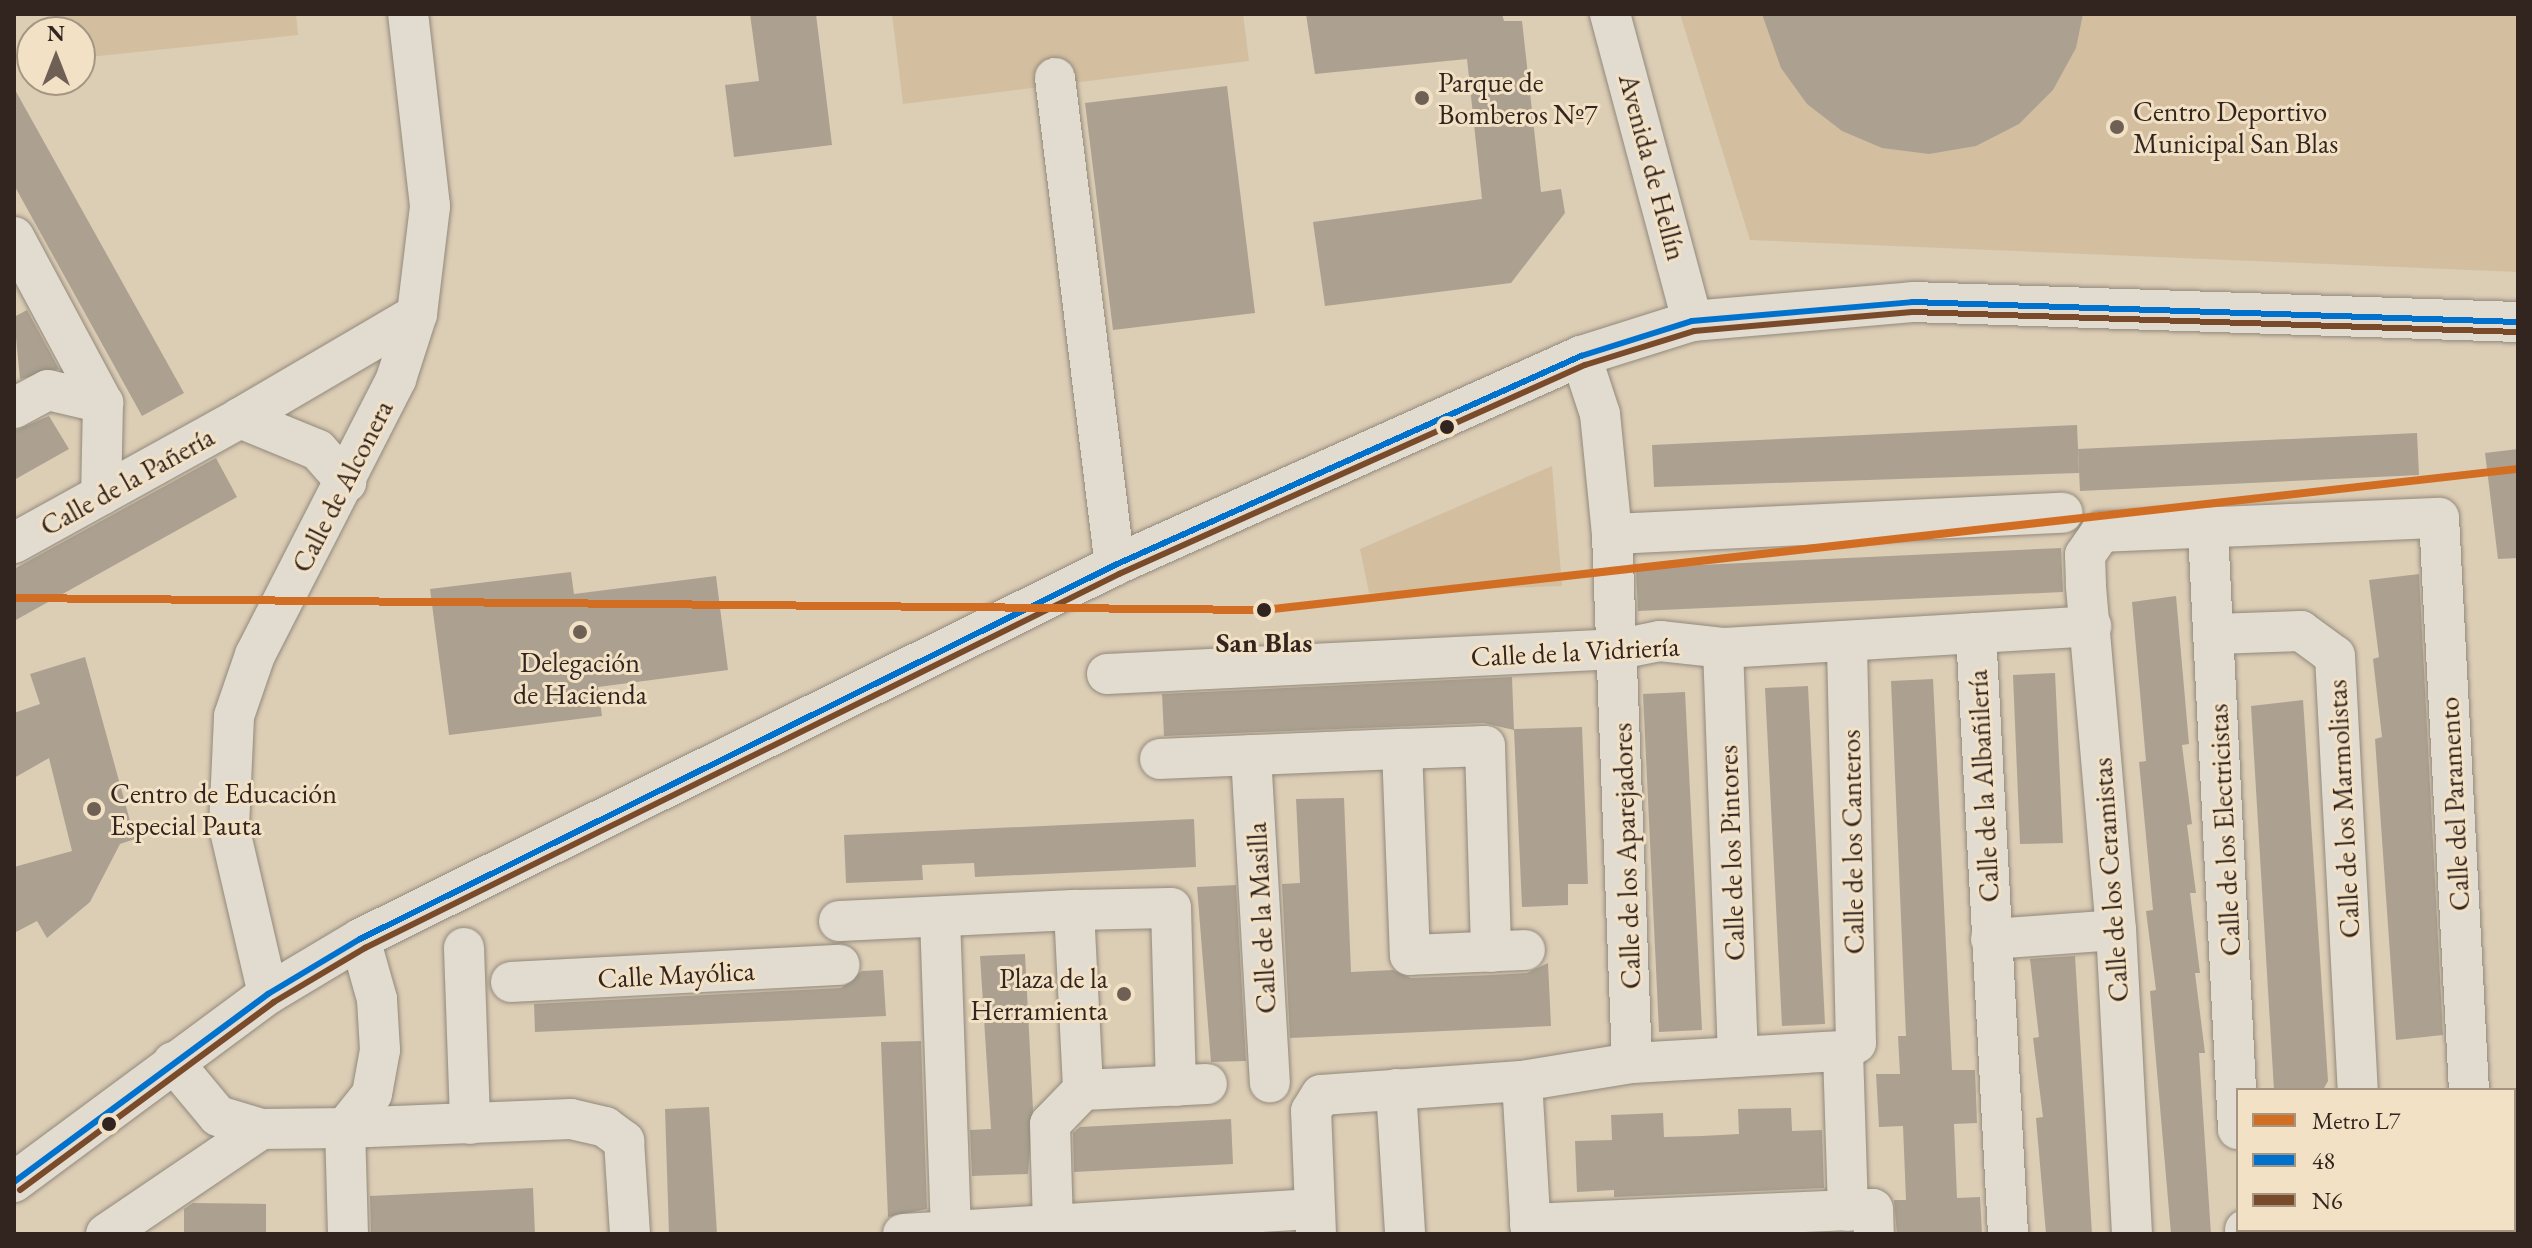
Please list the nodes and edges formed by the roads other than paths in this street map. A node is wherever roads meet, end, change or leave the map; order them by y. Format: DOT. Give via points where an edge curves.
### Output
graph roads {
  1 [pos="408,14"];
  2 [pos="1610,14"];
  3 [pos="1055,78"];
  4 [pos="14,237"];
  5 [pos="417,314"];
  6 [pos="1692,321"];
  7 [pos="2518,322"];
  8 [pos="1581,356"];
  9 [pos="103,403"];
  10 [pos="14,408"];
  11 [pos="240,418"];
  12 [pos="346,482"];
  13 [pos="101,495"];
  14 [pos="2063,513"];
  15 [pos="2208,531"];
  16 [pos="1612,534"];
  17 [pos="14,543"];
  18 [pos="1115,565"];
  19 [pos="2091,626"];
  20 [pos="1976,633"];
  21 [pos="2215,634"];
  22 [pos="1847,641"];
  23 [pos="1723,648"];
  24 [pos="1620,649"];
  25 [pos="1107,674"];
  26 [pos="1402,749"];
  27 [pos="1251,755"];
  28 [pos="1160,759"];
  29 [pos="1074,910"];
  30 [pos="940,917"];
  31 [pos="839,921"];
  32 [pos="2116,930"];
  33 [pos="360,939"];
  34 [pos="1991,939"];
  35 [pos="464,948"];
  36 [pos="840,965"];
  37 [pos="511,982"];
  38 [pos="268,994"];
  39 [pos="1849,1047"];
  40 [pos="1738,1057"];
  41 [pos="173,1062"];
  42 [pos="1632,1063"];
  43 [pos="1522,1081"];
  44 [pos="1270,1082"];
  45 [pos="2236,1088"];
  46 [pos="2358,1088"];
  47 [pos="2469,1088"];
  48 [pos="1396,1089"];
  49 [pos="1083,1090"];
  50 [pos="470,1124"];
  51 [pos="345,1128"];
  52 [pos="261,1129"];
  53 [pos="14,1182"];
  54 [pos="1865,1218"];
  55 [pos="1315,1221"];
  56 [pos="1053,1225"];
  57 [pos="1530,1229"];
  58 [pos="951,1232"];
  59 [pos="106,1234"];
  60 [pos="348,1234"];
  61 [pos="630,1234"];
  62 [pos="903,1234"];
  63 [pos="1405,1234"];
  64 [pos="2008,1234"];
  65 [pos="2132,1234"];
  1 -- 5 [label="street, Calle de Alconera" via="430,206"];
  2 -- 6 [label="street, Avenida de Hellín"];
  3 -- 18 [label="street"];
  4 -- 9 [label="street"];
  5 -- 11 [label="street, Calle de la Pañería"];
  5 -- 12 [label="street, Calle de Alconera" via="396,379"];
  6 -- 7 [label="street" via="1912,302"];
  6 -- 8 [label="street"];
  8 -- 16 [label="street" via="1600,414"];
  8 -- 18 [label="street"];
  9 -- 10 [label="street" via="48,390"];
  9 -- 13 [label="street"];
  11 -- 12 [label="street, Calle de la Pañería" via="318,450"];
  11 -- 13 [label="street, Calle de la Pañería"];
  12 -- 38 [label="street, Calle de Alconera" via="255,655 234,716 229,827"];
  13 -- 17 [label="street, Calle de la Pañería"];
  14 -- 16 [label="street"];
  15 -- 19 [label="street, Calle de los Ceramistas" via="2101,532 2085,555"];
  15 -- 21 [label="street, Calle de los Electricistas"];
  15 -- 47 [label="street, Calle del Paramento" via="2439,518"];
  16 -- 24 [label="street"];
  18 -- 33 [label="street"];
  19 -- 20 [label="street, Calle de la Vidriería"];
  19 -- 32 [label="street, Calle de los Ceramistas"];
  20 -- 22 [label="street, Calle de la Vidriería"];
  20 -- 34 [label="street, Calle de la Albañilería"];
  21 -- 45 [label="street, Calle de los Electricistas"];
  21 -- 46 [label="street, Calle de los Marmolistas" via="2301,631 2335,656"];
  22 -- 23 [label="street, Calle de la Vidriería"];
  22 -- 39 [label="street, Calle de los Canteros"];
  23 -- 24 [label="street, Calle de la Vidriería" via="1660,641"];
  23 -- 40 [label="street, Calle de los Pintores"];
  24 -- 25 [label="street, Calle de la Vidriería"];
  24 -- 42 [label="street, Calle de los Aparejadores"];
  26 -- 26 [label="street" via="1485,746 1508,951 1410,955"];
  26 -- 27 [label="street"];
  27 -- 28 [label="street"];
  27 -- 44 [label="street, Calle de la Masilla"];
  29 -- 30 [label="street"];
  29 -- 49 [label="street"];
  29 -- 49 [label="street" via="1171,908 1192,1085"];
  30 -- 31 [label="street"];
  30 -- 58 [label="street"];
  32 -- 34 [label="street, Calle de la Albañilería"];
  32 -- 65 [label="street, Calle de los Ceramistas"];
  33 -- 38 [label="street"];
  33 -- 51 [label="street" via="377,999 380,1050 372,1094"];
  34 -- 64 [label="street, Calle de la Albañilería"];
  35 -- 50 [label="street"];
  36 -- 37 [label="street, Calle Mayólica"];
  38 -- 41 [label="street"];
  39 -- 40 [label="street"];
  39 -- 54 [label="street, Calle de los Canteros"];
  40 -- 42 [label="street"];
  41 -- 52 [label="street" via="218,1116"];
  41 -- 53 [label="street"];
  42 -- 43 [label="street"];
  43 -- 48 [label="street"];
  43 -- 57 [label="street"];
  48 -- 55 [label="street" via="1321,1095 1311,1111"];
  48 -- 63 [label="street"];
  49 -- 56 [label="street" via="1050,1124"];
  50 -- 51 [label="street"];
  50 -- 61 [label="street" via="571,1119 605,1127 624,1141"];
  51 -- 52 [label="street"];
  51 -- 60 [label="street"];
  52 -- 59 [label="street"];
  54 -- 57 [label="street"];
  55 -- 56 [label="street"];
  56 -- 58 [label="street"];
  58 -- 62 [label="street"];
}
